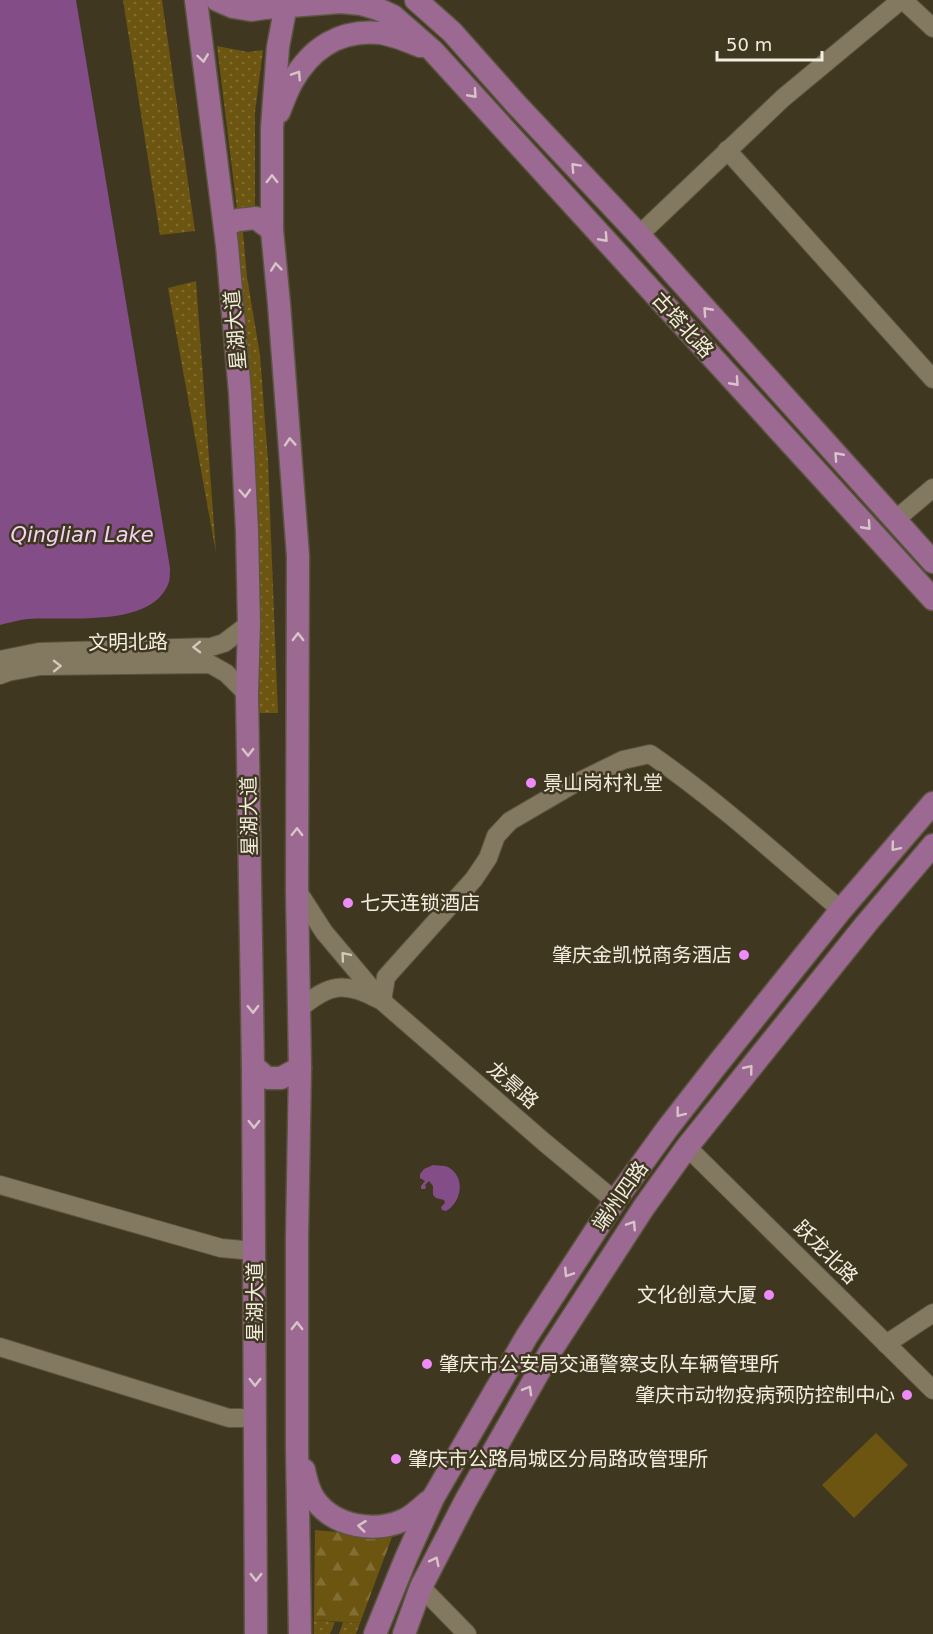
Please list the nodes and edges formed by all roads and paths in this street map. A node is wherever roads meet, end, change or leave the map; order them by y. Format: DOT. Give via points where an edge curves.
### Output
graph roads {
  1 [pos="196,0"];
  2 [pos="217,0"];
  3 [pos="416,0"];
  4 [pos="431,0"];
  5 [pos="902,0"];
  6 [pos="279,4"];
  7 [pos="933,28"];
  8 [pos="452,32"];
  9 [pos="433,51"];
  10 [pos="516,104"];
  11 [pos="498,122"];
  12 [pos="272,128"];
  13 [pos="728,150"];
  14 [pos="225,225"];
  15 [pos="272,230"];
  16 [pos="639,235"];
  17 [pos="933,379"];
  18 [pos="933,488"];
  19 [pos="895,520"];
  20 [pos="933,562"];
  21 [pos="933,598"];
  22 [pos="249,624"];
  23 [pos="0,660"];
  24 [pos="0,675"];
  25 [pos="248,694"];
  26 [pos="933,802"];
  27 [pos="933,845"];
  28 [pos="297,890"];
  29 [pos="841,910"];
  30 [pos="778,988"];
  31 [pos="382,1001"];
  32 [pos="801,1005"];
  33 [pos="299,1009"];
  34 [pos="253,1066"];
  35 [pos="300,1068"];
  36 [pos="687,1147"];
  37 [pos="0,1185"];
  38 [pos="615,1201"];
  39 [pos="254,1251"];
  40 [pos="933,1313"];
  41 [pos="886,1344"];
  42 [pos="0,1347"];
  43 [pos="933,1390"];
  44 [pos="255,1418"];
  45 [pos="297,1448"];
  46 [pos="433,1498"];
  47 [pos="421,1587"];
  48 [pos="381,1632"];
  49 [pos="256,1634"];
  50 [pos="300,1634"];
  51 [pos="404,1634"];
  52 [pos="467,1634"];
  1 -- 14 [label="main road, 星湖大道, one-way"];
  2 -- 6 [label="main road, 古塔北路" via="251,10"];
  3 -- 8 [label="main road"];
  4 -- 8 [label="main road"];
  5 -- 7 [label="street"];
  5 -- 13 [label="street" via="783,98"];
  6 -- 9 [label="main road, 古塔北路" via="341,2 378,9 393,16"];
  6 -- 12 [label="main road"];
  8 -- 10 [label="main road, 古塔北路"];
  9 -- 11 [label="main road, 古塔北路, one-way"];
  12 -- 9 [label="main road, one-way" via="291,82 318,49 332,41 362,33 382,33"];
  10 -- 11 [label="main road"];
  16 -- 10 [label="main road, 古塔北路, one-way"];
  11 -- 21 [label="main road, 古塔北路, one-way"];
  15 -- 12 [label="main road, one-way"];
  13 -- 16 [label="street"];
  13 -- 17 [label="street"];
  14 -- 15 [label="main road" via="256,218"];
  14 -- 22 [label="main road, 星湖大道, one-way" via="240,393"];
  28 -- 15 [label="main road, one-way" via="298,556"];
  19 -- 16 [label="main road, 古塔北路, one-way"];
  18 -- 19 [label="street"];
  19 -- 20 [label="main road, 古塔北路"];
  22 -- 23 [label="street, 文明北路, one-way" via="212,647 39,652"];
  22 -- 25 [label="main road, 星湖大道"];
  24 -- 25 [label="street, 文明北路, one-way" via="40,666 210,664 226,672"];
  25 -- 34 [label="main road, 星湖大道, one-way"];
  26 -- 29 [label="main road, 端州四路, one-way"];
  27 -- 32 [label="main road, 端州四路"];
  31 -- 28 [label="street, one-way" via="324,932"];
  28 -- 33 [label="main road"];
  29 -- 30 [label="main road, 端州四路"];
  29 -- 31 [label="street" via="650,754 623,760 510,821 496,836 474,879 386,977"];
  30 -- 32 [label="main road"];
  30 -- 38 [label="main road, 端州四路, one-way"];
  31 -- 33 [label="street" via="360,989 342,987 313,997"];
  31 -- 38 [label="street, 龙景路"];
  36 -- 32 [label="main road, 端州四路, one-way"];
  33 -- 35 [label="main road"];
  34 -- 35 [label="main road" via="267,1078 281,1078"];
  34 -- 39 [label="main road, 星湖大道, one-way"];
  45 -- 35 [label="main road, one-way"];
  36 -- 41 [label="street, 跃龙北路"];
  47 -- 36 [label="main road, 端州四路, one-way" via="550,1352"];
  37 -- 39 [label="street" via="221,1248"];
  38 -- 46 [label="main road, 端州四路, one-way" via="527,1336"];
  39 -- 44 [label="main road, 星湖大道, one-way"];
  40 -- 41 [label="street"];
  41 -- 43 [label="street, 跃龙北路"];
  42 -- 44 [label="street" via="228,1418"];
  44 -- 49 [label="main road, 星湖大道, one-way"];
  46 -- 45 [label="main road, one-way" via="404,1520 372,1527 345,1523 315,1500"];
  45 -- 50 [label="main road"];
  46 -- 48 [label="main road, 端州四路" via="406,1558"];
  47 -- 51 [label="main road, 端州四路"];
  47 -- 52 [label="street"];
}
